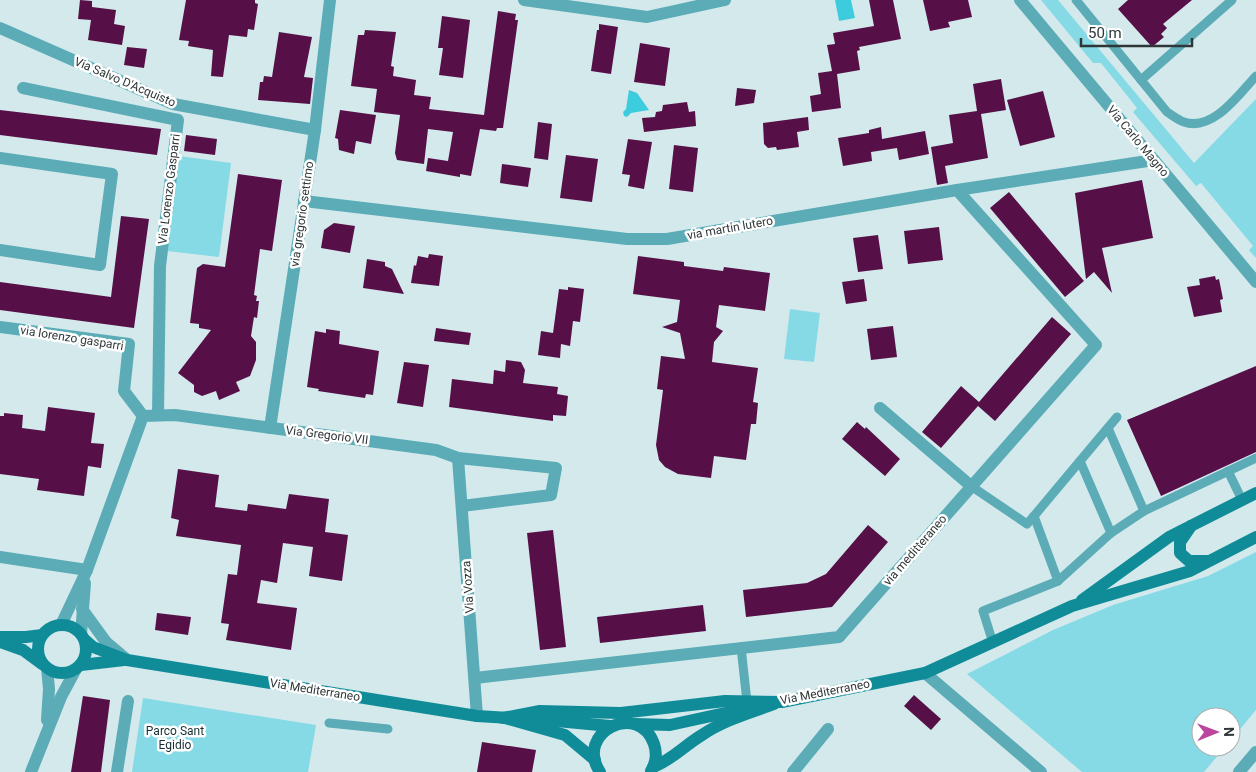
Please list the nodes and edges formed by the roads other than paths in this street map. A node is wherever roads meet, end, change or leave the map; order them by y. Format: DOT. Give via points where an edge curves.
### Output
graph roads {
  1 [pos="330,0"];
  2 [pos="524,0"];
  3 [pos="725,0"];
  4 [pos="1020,0"];
  5 [pos="1076,0"];
  6 [pos="1232,0"];
  7 [pos="0,28"];
  8 [pos="1256,76"];
  9 [pos="1141,80"];
  10 [pos="23,88"];
  11 [pos="315,130"];
  12 [pos="0,158"];
  13 [pos="1154,160"];
  14 [pos="957,190"];
  15 [pos="304,201"];
  16 [pos="0,250"];
  17 [pos="1256,282"];
  18 [pos="0,327"];
  19 [pos="880,408"];
  20 [pos="158,415"];
  21 [pos="143,416"];
  22 [pos="1116,417"];
  23 [pos="270,428"];
  24 [pos="1108,428"];
  25 [pos="458,458"];
  26 [pos="1256,458"];
  27 [pos="1080,461"];
  28 [pos="1228,471"];
  29 [pos="971,486"];
  30 [pos="1256,493"];
  31 [pos="1242,500"];
  32 [pos="462,506"];
  33 [pos="1144,511"];
  34 [pos="1034,516"];
  35 [pos="1192,524"];
  36 [pos="1111,533"];
  37 [pos="1256,537"];
  38 [pos="0,557"];
  39 [pos="1208,561"];
  40 [pos="87,570"];
  41 [pos="1058,581"];
  42 [pos="1072,606"];
  43 [pos="82,609"];
  44 [pos="61,625"];
  45 [pos="42,634"];
  46 [pos="0,637"];
  47 [pos="83,637"];
  48 [pos="0,642"];
  49 [pos="993,643"];
  50 [pos="741,647"];
  51 [pos="127,660"];
  52 [pos="45,666"];
  53 [pos="78,667"];
  54 [pos="925,673"];
  55 [pos="475,678"];
  56 [pos="128,701"];
  57 [pos="747,702"];
  58 [pos="782,702"];
  59 [pos="477,716"];
  60 [pos="503,718"];
  61 [pos="329,723"];
  62 [pos="635,724"];
  63 [pos="610,726"];
  64 [pos="388,729"];
  65 [pos="828,729"];
  66 [pos="45,732"];
  67 [pos="1256,752"];
  68 [pos="598,769"];
  69 [pos="652,770"];
  70 [pos="31,772"];
  71 [pos="117,772"];
  72 [pos="793,772"];
  73 [pos="1041,772"];
  74 [pos="1239,772"];
  1 -- 11 [label="street, via gregorio settimo"];
  2 -- 3 [label="street" via="647,17"];
  4 -- 13 [label="street, Via Carlo Magno"];
  5 -- 9 [label="lane"];
  6 -- 9 [label="lane"];
  7 -- 11 [label="street, Via Salvo D'Acquisto" via="173,104"];
  8 -- 9 [label="lane" via="1223,111 1203,122 1184,122 1167,112"];
  10 -- 20 [label="street, Via Lorenzo Gasparri" via="178,120 160,266"];
  11 -- 15 [label="street, via gregorio settimo"];
  12 -- 16 [label="street" via="112,174 100,265"];
  13 -- 14 [label="street, via martin lutero"];
  13 -- 17 [label="street, Via Carlo Magno"];
  14 -- 15 [label="street, via martin lutero" via="667,239 626,239"];
  14 -- 29 [label="street, via meditteraneo" via="1096,344"];
  15 -- 23 [label="street, via gregorio settimo"];
  18 -- 21 [label="street, via lorenzo gasparri" via="129,344 124,391"];
  19 -- 29 [label="street"];
  20 -- 21 [label="street, Via Gregorio VII"];
  20 -- 23 [label="street, Via Gregorio VII"];
  21 -- 40 [label="street"];
  22 -- 24 [label="lane"];
  23 -- 25 [label="street, Via Gregorio VII" via="436,450"];
  24 -- 27 [label="lane"];
  24 -- 33 [label="lane"];
  25 -- 32 [label="street, Via Vozza"];
  25 -- 32 [label="street, Via Gregorio VII" via="556,468 552,495"];
  26 -- 28 [label="lane"];
  27 -- 34 [label="lane"];
  27 -- 36 [label="lane"];
  28 -- 31 [label="lane"];
  28 -- 33 [label="lane"];
  29 -- 34 [label="lane" via="1027,524"];
  29 -- 50 [label="street, via meditteraneo" via="839,637"];
  30 -- 31 [label="main road"];
  31 -- 35 [label="main road"];
  32 -- 55 [label="street, Via Vozza"];
  33 -- 36 [label="lane"];
  34 -- 41 [label="lane"];
  35 -- 39 [label="main road" via="1180,542 1180,552 1189,561"];
  35 -- 42 [label="main road"];
  36 -- 41 [label="lane"];
  37 -- 39 [label="main road"];
  38 -- 40 [label="street"];
  39 -- 42 [label="main road" via="1190,571"];
  40 -- 43 [label="street"];
  40 -- 44 [label="street"];
  41 -- 49 [label="lane" via="983,611"];
  42 -- 49 [label="main road, Via Mediterraneo"];
  43 -- 47 [label="street"];
  43 -- 51 [label="street" via="106,642"];
  44 -- 45 [label="main road"];
  44 -- 47 [label="main road"];
  45 -- 46 [label="main road"];
  45 -- 52 [label="main road" via="38,646"];
  47 -- 51 [label="main road, Via Mediterraneo" via="93,647"];
  47 -- 53 [label="main road" via="86,653"];
  48 -- 52 [label="main road" via="22,650"];
  49 -- 54 [label="main road, Via Mediterraneo"];
  50 -- 55 [label="street, via meditteraneo"];
  50 -- 57 [label="lane"];
  51 -- 53 [label="main road, Via Mediterraneo"];
  51 -- 59 [label="main road, Via Mediterraneo"];
  52 -- 53 [label="main road" via="64,674"];
  52 -- 66 [label="street" via="49,689"];
  53 -- 66 [label="street"];
  54 -- 58 [label="main road, Via Mediterraneo"];
  54 -- 73 [label="street"];
  55 -- 59 [label="street, Via Vozza"];
  56 -- 71 [label="street"];
  57 -- 58 [label="main road, Via Mediterraneo"];
  57 -- 60 [label="main road, Via Mediterraneo" via="724,701 621,713 540,710"];
  58 -- 62 [label="main road, Via Mediterraneo" via="670,725"];
  58 -- 69 [label="main road" via="702,734"];
  59 -- 60 [label="main road, Via Mediterraneo"];
  60 -- 63 [label="main road, Via Mediterraneo"];
  60 -- 68 [label="main road, Via Mediterraneo" via="565,735"];
  61 -- 64 [label="lane"];
  62 -- 63 [label="main road, Via Mediterraneo" via="626,722"];
  62 -- 69 [label="main road" via="651,737 656,752"];
  63 -- 68 [label="main road" via="597,741"];
  65 -- 72 [label="street"];
  66 -- 70 [label="street"];
  67 -- 74 [label="street"];
}
